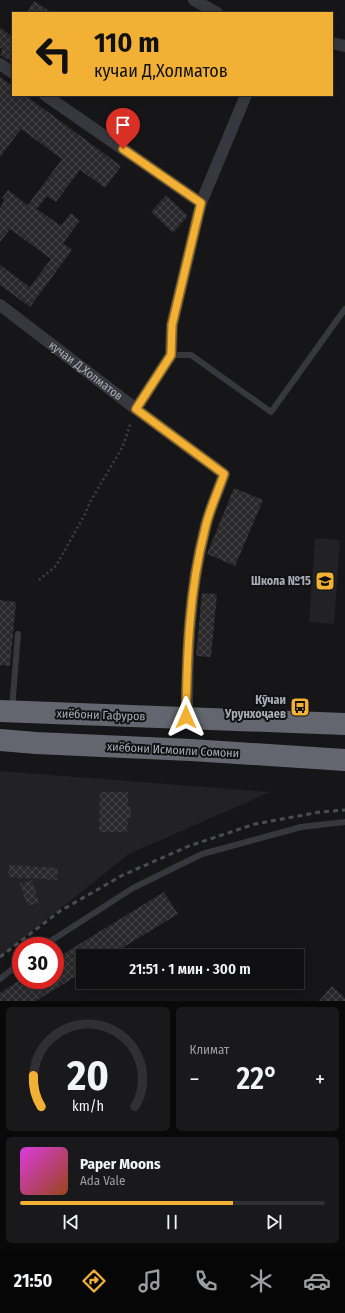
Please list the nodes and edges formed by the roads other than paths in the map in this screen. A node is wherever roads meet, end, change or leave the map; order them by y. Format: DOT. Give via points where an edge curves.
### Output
graph roads {
  1 [pos="194,0"];
  2 [pos="215,12"];
  3 [pos="333,43"];
  4 [pos="345,46"];
  5 [pos="0,64"];
  6 [pos="12,72"];
  7 [pos="45,96"];
  8 [pos="246,96"];
  9 [pos="201,203"];
  10 [pos="0,304"];
  11 [pos="345,309"];
  12 [pos="171,355"];
  13 [pos="136,409"];
  14 [pos="18,634"];
  15 [pos="6,712"];
  16 [pos="186,717"];
  17 [pos="345,724"];
  18 [pos="0,740"];
  19 [pos="345,760"];
  20 [pos="345,822"];
  21 [pos="57,937"];
  22 [pos="12,969"];
  23 [pos="0,979"];
  1 -- 2 [label="street"];
  3 -- 4 [label="street"];
  5 -- 6 [label="street"];
  7 -- 9 [label="street"];
  8 -- 9 [label="street"];
  9 -- 12 [label="street" via="172,325"];
  10 -- 13 [label="street, кучаи Д,Холматов"];
  11 -- 12 [label="lane" via="271,412 191,355"];
  12 -- 13 [label="street"];
  13 -- 16 [label="street, кучаи Д,Холматов" via="224,474 205,528 192,591"];
  14 -- 15 [label="lane"];
  15 -- 16 [label="highway, хиёбони Гафуров"];
  16 -- 17 [label="highway, хиёбони Гафуров"];
  18 -- 19 [label="highway, хиёбони Исмоили Сомони"];
  20 -- 21 [label="lane" via="301,827 202,854 134,888"];
  22 -- 23 [label="lane"];
}
